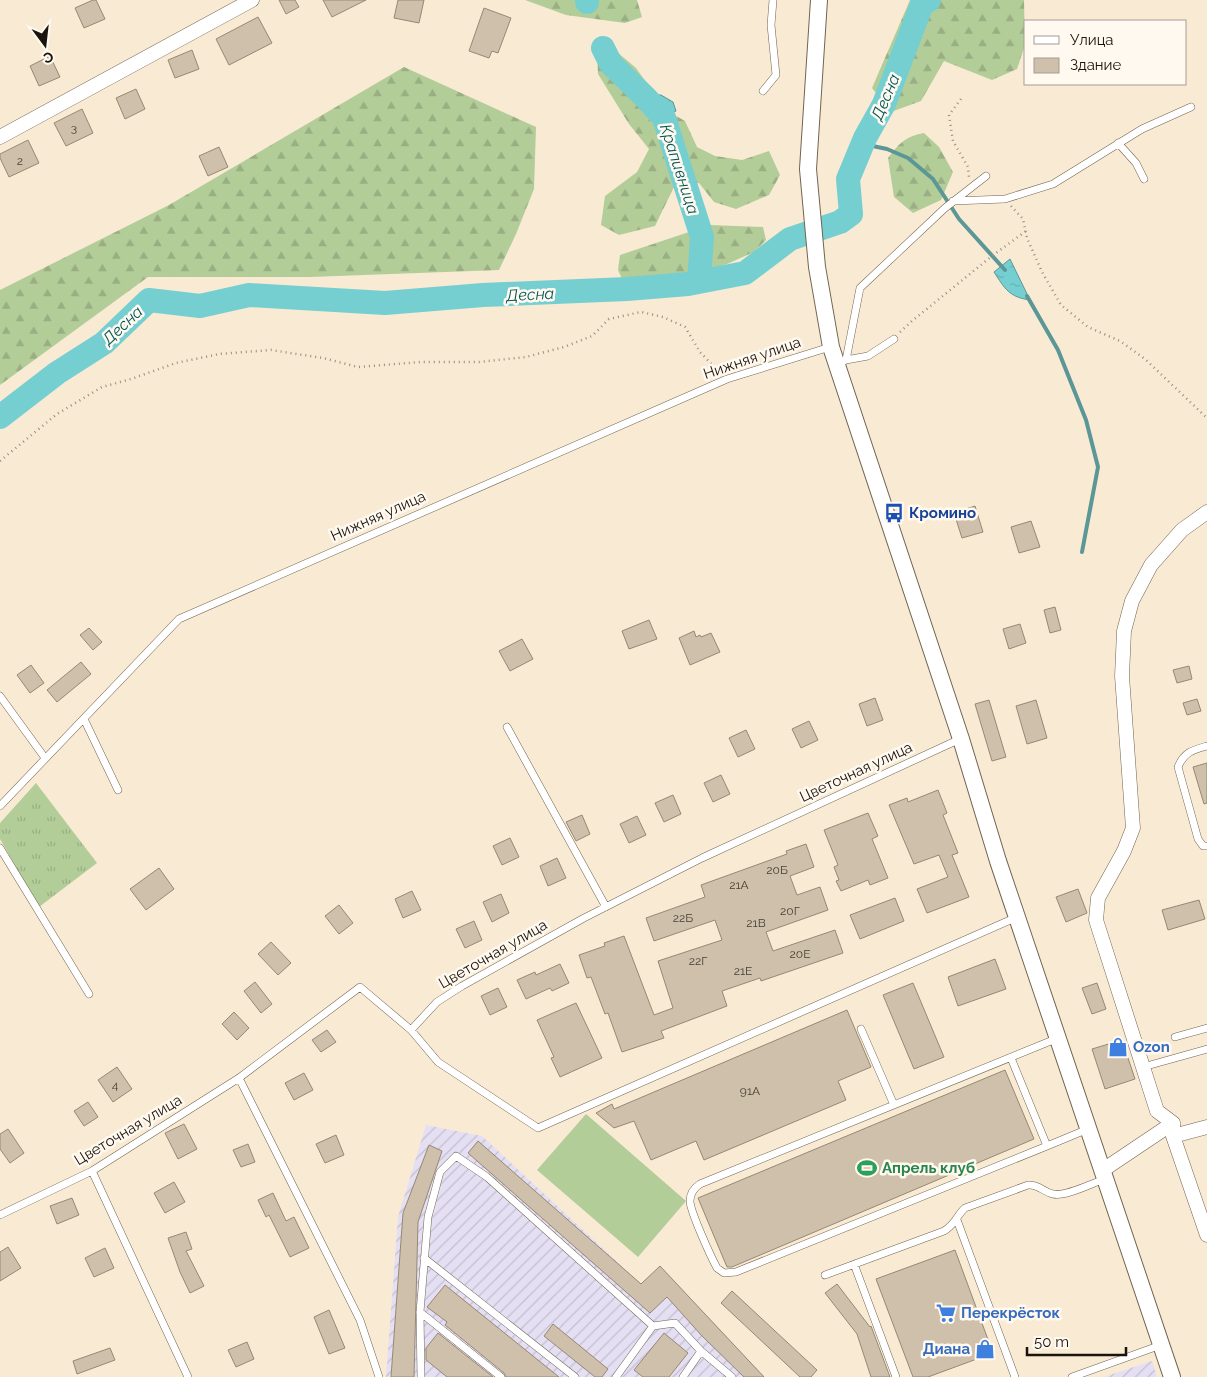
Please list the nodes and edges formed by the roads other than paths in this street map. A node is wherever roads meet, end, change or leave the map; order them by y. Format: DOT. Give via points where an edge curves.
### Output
graph roads {
  1 [pos="252,0"];
  2 [pos="773,0"];
  3 [pos="819,0"];
  4 [pos="763,91"];
  5 [pos="1192,107"];
  6 [pos="0,137"];
  7 [pos="1118,144"];
  8 [pos="986,176"];
  9 [pos="1144,179"];
  10 [pos="953,201"];
  11 [pos="894,339"];
  12 [pos="831,347"];
  13 [pos="841,363"];
  14 [pos="1207,512"];
  15 [pos="0,696"];
  16 [pos="84,719"];
  17 [pos="507,727"];
  18 [pos="961,739"];
  19 [pos="1207,746"];
  20 [pos="45,758"];
  21 [pos="118,790"];
  22 [pos="0,806"];
  23 [pos="1207,846"];
  24 [pos="0,848"];
  25 [pos="606,907"];
  26 [pos="1017,917"];
  27 [pos="89,994"];
  28 [pos="1207,1028"];
  29 [pos="861,1029"];
  30 [pos="411,1030"];
  31 [pos="1175,1037"];
  32 [pos="1058,1038"];
  33 [pos="1207,1049"];
  34 [pos="1011,1058"];
  35 [pos="1143,1067"];
  36 [pos="239,1078"];
  37 [pos="894,1105"];
  38 [pos="1207,1127"];
  39 [pos="1089,1128"];
  40 [pos="1173,1130"];
  41 [pos="1047,1146"];
  42 [pos="92,1171"];
  43 [pos="1104,1174"];
  44 [pos="0,1215"];
  45 [pos="957,1220"];
  46 [pos="1207,1235"];
  47 [pos="424,1258"];
  48 [pos="854,1264"];
  49 [pos="825,1275"];
  50 [pos="420,1312"];
  51 [pos="653,1326"];
  52 [pos="1161,1345"];
  53 [pos="701,1351"];
  54 [pos="188,1377"];
  55 [pos="379,1377"];
  56 [pos="421,1377"];
  57 [pos="500,1377"];
  58 [pos="575,1377"];
  59 [pos="616,1377"];
  60 [pos="683,1377"];
  61 [pos="732,1377"];
  62 [pos="896,1377"];
  63 [pos="1015,1377"];
  64 [pos="1072,1377"];
  65 [pos="1172,1377"];
  1 -- 6 [label="street"];
  2 -- 4 [label="lane" via="771,25 776,75"];
  3 -- 12 [label="street" via="808,169 817,267"];
  5 -- 7 [label="lane" via="1142,129"];
  7 -- 9 [label="lane" via="1136,163"];
  7 -- 10 [label="lane" via="1053,184 1005,199"];
  8 -- 10 [label="lane"];
  10 -- 13 [label="lane" via="860,288"];
  11 -- 13 [label="lane" via="868,356"];
  12 -- 13 [label="street"];
  12 -- 16 [label="lane, Нижняя улица" via="727,379 178,619"];
  13 -- 18 [label="street"];
  14 -- 35 [label="street" via="1182,530 1151,565 1132,600 1124,631 1122,676 1133,828 1098,898 1096,920"];
  15 -- 20 [label="lane"];
  16 -- 20 [label="lane, Нижняя улица"];
  16 -- 21 [label="lane"];
  17 -- 25 [label="lane"];
  18 -- 25 [label="lane, Цветочная улица" via="702,858"];
  18 -- 26 [label="street"];
  19 -- 23 [label="lane" via="1190,751 1178,766 1198,838 1203,846"];
  20 -- 22 [label="lane, Нижняя улица"];
  24 -- 27 [label="lane"];
  25 -- 30 [label="lane, Цветочная улица" via="462,986 437,1002"];
  26 -- 30 [label="lane" via="538,1128 438,1062"];
  26 -- 32 [label="street"];
  28 -- 31 [label="lane"];
  29 -- 37 [label="lane"];
  30 -- 36 [label="lane, Цветочная улица" via="360,987"];
  32 -- 34 [label="lane"];
  32 -- 39 [label="street"];
  33 -- 35 [label="lane"];
  34 -- 37 [label="lane"];
  34 -- 41 [label="lane"];
  35 -- 40 [label="street" via="1156,1111"];
  36 -- 42 [label="lane, Цветочная улица"];
  36 -- 55 [label="lane" via="360,1320"];
  37 -- 41 [label="lane" via="696,1187 691,1194 691,1206 717,1268 724,1273 736,1272"];
  38 -- 40 [label="street"];
  39 -- 41 [label="lane"];
  39 -- 43 [label="street"];
  40 -- 43 [label="street"];
  40 -- 46 [label="street"];
  42 -- 44 [label="lane, Цветочная улица"];
  42 -- 54 [label="lane"];
  43 -- 45 [label="lane" via="1059,1195 1037,1185 1028,1185 966,1208"];
  43 -- 52 [label="street"];
  45 -- 48 [label="lane" via="944,1231"];
  45 -- 63 [label="lane"];
  47 -- 50 [label="lane"];
  47 -- 51 [label="lane" via="428,1217 440,1172 456,1156 487,1176"];
  47 -- 58 [label="lane"];
  48 -- 49 [label="lane"];
  48 -- 62 [label="lane"];
  50 -- 56 [label="lane"];
  50 -- 57 [label="lane"];
  51 -- 53 [label="lane" via="675,1323"];
  51 -- 59 [label="lane"];
  52 -- 64 [label="lane"];
  52 -- 65 [label="street"];
  53 -- 60 [label="lane"];
  53 -- 61 [label="lane"];
}
